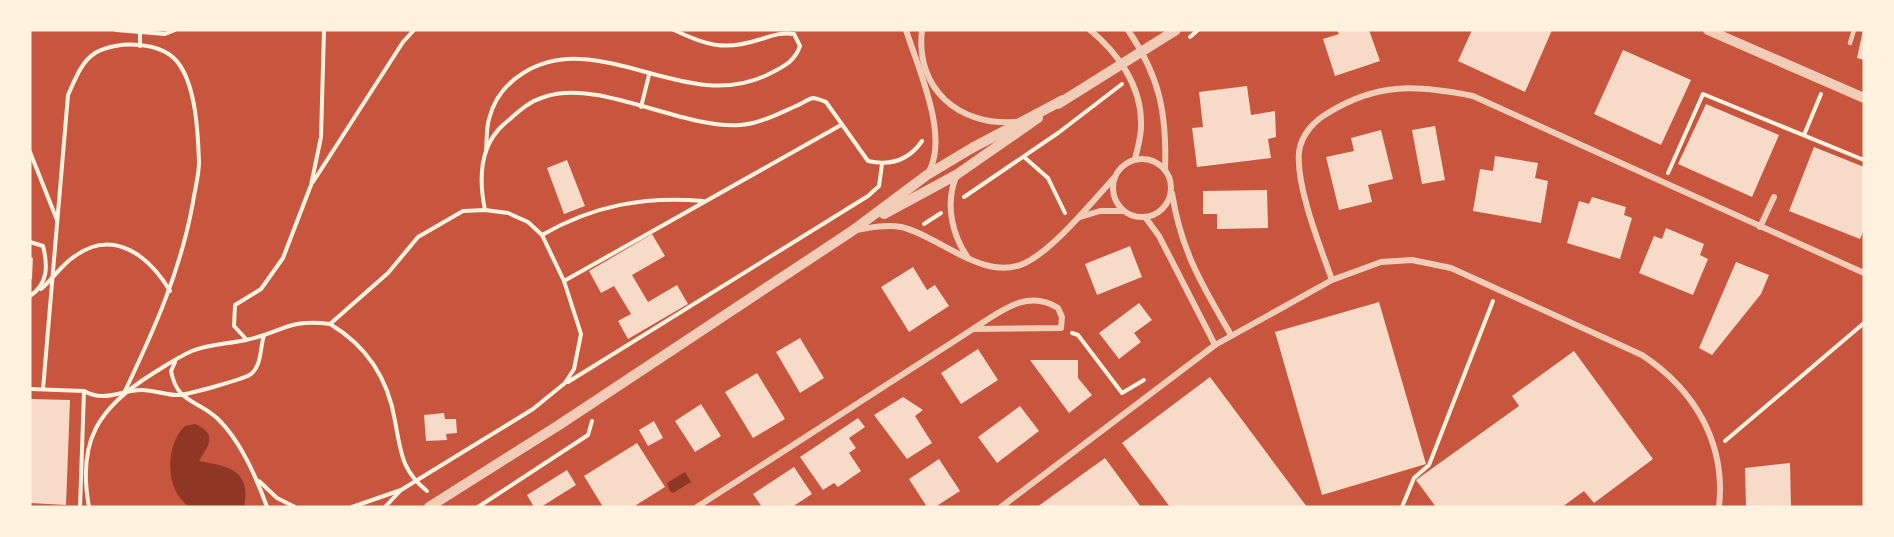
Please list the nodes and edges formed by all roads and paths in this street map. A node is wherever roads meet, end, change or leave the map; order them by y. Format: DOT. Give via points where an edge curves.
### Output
graph roads {
  1 [pos="116,30"];
  2 [pos="175,30"];
  3 [pos="324,30"];
  4 [pos="414,30"];
  5 [pos="674,30"];
  6 [pos="783,30"];
  7 [pos="906,30"];
  8 [pos="922,30"];
  9 [pos="1090,30"];
  10 [pos="1128,30"];
  11 [pos="1198,30"];
  12 [pos="1708,30"];
  13 [pos="1854,30"];
  14 [pos="1175,31"];
  15 [pos="140,32"];
  16 [pos="794,34"];
  17 [pos="1191,36"];
  18 [pos="1850,43"];
  19 [pos="140,46"];
  20 [pos="649,75"];
  21 [pos="1826,82"];
  22 [pos="1109,93"];
  23 [pos="1864,98"];
  24 [pos="1063,100"];
  25 [pos="641,107"];
  26 [pos="1019,122"];
  27 [pos="841,125"];
  28 [pos="936,133"];
  29 [pos="1804,135"];
  30 [pos="30,152"];
  31 [pos="486,152"];
  32 [pos="1024,156"];
  33 [pos="1135,159"];
  34 [pos="1864,159"];
  35 [pos="882,164"];
  36 [pos="1165,170"];
  37 [pos="927,175"];
  38 [pos="956,175"];
  39 [pos="1114,178"];
  40 [pos="1664,182"];
  41 [pos="311,185"];
  42 [pos="1171,190"];
  43 [pos="1774,197"];
  44 [pos="703,201"];
  45 [pos="951,206"];
  46 [pos="485,210"];
  47 [pos="1124,211"];
  48 [pos="1065,213"];
  49 [pos="1080,217"];
  50 [pos="1145,217"];
  51 [pos="57,220"];
  52 [pos="1760,226"];
  53 [pos="852,231"];
  54 [pos="913,231"];
  55 [pos="542,235"];
  56 [pos="30,242"];
  57 [pos="968,259"];
  58 [pos="1864,273"];
  59 [pos="53,279"];
  60 [pos="1332,280"];
  61 [pos="564,281"];
  62 [pos="1498,288"];
  63 [pos="41,289"];
  64 [pos="170,292"];
  65 [pos="30,296"];
  66 [pos="1864,323"];
  67 [pos="330,324"];
  68 [pos="1060,328"];
  69 [pos="973,329"];
  70 [pos="265,334"];
  71 [pos="1231,335"];
  72 [pos="247,340"];
  73 [pos="1215,345"];
  74 [pos="175,360"];
  75 [pos="1144,380"];
  76 [pos="565,383"];
  77 [pos="30,389"];
  78 [pos="43,389"];
  79 [pos="84,391"];
  80 [pos="124,392"];
  81 [pos="180,395"];
  82 [pos="594,414"];
  83 [pos="1715,450"];
  84 [pos="256,478"];
  85 [pos="418,479"];
  86 [pos="401,490"];
  87 [pos="445,496"];
  88 [pos="80,507"];
  89 [pos="89,507"];
  90 [pos="267,507"];
  91 [pos="295,507"];
  92 [pos="352,507"];
  93 [pos="385,507"];
  94 [pos="429,507"];
  95 [pos="478,507"];
  96 [pos="697,507"];
  97 [pos="1001,507"];
  98 [pos="1402,507"];
  99 [pos="1719,507"];
  1 -- 15 [label="path"];
  2 -- 15 [label="path" via="165,34"];
  3 -- 41 [label="path" via="321,137"];
  4 -- 41 [label="path"];
  5 -- 16 [label="path" via="705,45 729,46 781,32"];
  6 -- 16 [label="path"];
  7 -- 28 [label="street"];
  8 -- 26 [label="street" via="925,65 936,89 950,105 965,116 983,121"];
  9 -- 33 [label="street" via="1119,59 1133,87 1142,123"];
  10 -- 36 [label="street" via="1153,70 1163,105"];
  11 -- 17 [label="path"];
  12 -- 21 [label="street"];
  13 -- 18 [label="lane"];
  14 -- 24 [label="street"];
  15 -- 19 [label="path"];
  16 -- 20 [label="path" via="800,46 796,56 762,77 733,85 704,85"];
  19 -- 51 [label="path" via="117,44 94,54 80,69 68,95"];
  19 -- 64 [label="path" via="154,47 179,63 194,103 199,164 187,237"];
  20 -- 25 [label="path"];
  20 -- 31 [label="path" via="579,59 547,62 518,75 498,96 488,120"];
  21 -- 23 [label="street"];
  21 -- 29 [label="path"];
  22 -- 32 [label="path"];
  24 -- 26 [label="street"];
  24 -- 38 [label="street"];
  25 -- 27 [label="path" via="705,123 741,125 813,98 826,102"];
  25 -- 31 [label="path" via="570,92 544,96 524,106 499,129"];
  26 -- 37 [label="street"];
  27 -- 35 [label="path" via="868,161"];
  27 -- 44 [label="path"];
  28 -- 35 [label="path" via="926,135 916,150 902,160"];
  28 -- 37 [label="street" via="935,155"];
  29 -- 34 [label="path"];
  29 -- 40 [label="path" via="1703,94"];
  30 -- 51 [label="path"];
  31 -- 46 [label="path" via="480,176"];
  32 -- 45 [label="path"];
  32 -- 48 [label="path" via="1048,178"];
  33 -- 36 [label="street" via="1152,160"];
  33 -- 39 [label="street" via="1119,169"];
  35 -- 76 [label="path" via="879,186 868,196"];
  36 -- 42 [label="street"];
  37 -- 53 [label="street"];
  38 -- 45 [label="street"];
  38 -- 53 [label="street"];
  39 -- 47 [label="street" via="1114,196"];
  39 -- 49 [label="street"];
  40 -- 52 [label="street"];
  40 -- 60 [label="street" via="1473,96 1430,87 1379,90 1355,97 1318,118 1305,134 1299,151 1300,177"];
  41 -- 72 [label="path" via="283,258 261,289 234,305 234,326"];
  42 -- 50 [label="street" via="1163,208"];
  42 -- 71 [label="street" via="1186,253"];
  43 -- 52 [label="street"];
  44 -- 55 [label="path" via="651,199 576,217"];
  44 -- 61 [label="path"];
  45 -- 54 [label="path"];
  45 -- 57 [label="street" via="958,243"];
  46 -- 55 [label="path" via="508,213 528,222"];
  46 -- 67 [label="path" via="463,211 418,237 371,289"];
  47 -- 49 [label="street" via="1100,211"];
  47 -- 50 [label="street"];
  49 -- 57 [label="street" via="1039,255 1023,264 1003,267"];
  50 -- 73 [label="street" via="1159,236"];
  51 -- 59 [label="path"];
  52 -- 58 [label="street"];
  53 -- 54 [label="street" via="884,225"];
  53 -- 87 [label="street"];
  54 -- 57 [label="street"];
  55 -- 61 [label="path"];
  56 -- 63 [label="path" via="43,246 46,258"];
  59 -- 63 [label="path"];
  59 -- 64 [label="path" via="74,256 100,243 131,249 151,263"];
  59 -- 78 [label="path"];
  60 -- 62 [label="street" via="1381,262 1412,260 1451,268"];
  60 -- 71 [label="street"];
  61 -- 76 [label="path" via="581,334 580,352"];
  62 -- 83 [label="street" via="1660,367 1702,416"];
  62 -- 98 [label="path" via="1429,465 1414,478"];
  63 -- 65 [label="path"];
  64 -- 80 [label="path"];
  66 -- 83 [label="path"];
  67 -- 70 [label="path" via="294,323"];
  67 -- 85 [label="path" via="351,336 371,356 395,419 399,453"];
  68 -- 69 [label="street"];
  68 -- 69 [label="street" via="1062,317 1058,308 1038,299 1023,300"];
  68 -- 75 [label="path" via="1078,335 1122,393"];
  69 -- 96 [label="street"];
  70 -- 72 [label="path"];
  70 -- 81 [label="path" via="259,362 252,373"];
  71 -- 73 [label="street"];
  72 -- 74 [label="path" via="193,350"];
  73 -- 97 [label="street"];
  74 -- 80 [label="path"];
  74 -- 81 [label="path" via="171,371"];
  76 -- 85 [label="path" via="534,409"];
  77 -- 78 [label="path"];
  78 -- 79 [label="path"];
  79 -- 80 [label="path" via="95,398"];
  79 -- 88 [label="path"];
  80 -- 81 [label="path" via="144,390"];
  80 -- 89 [label="path" via="107,408 91,438 85,463"];
  81 -- 84 [label="path" via="216,418"];
  82 -- 95 [label="path" via="588,435"];
  83 -- 99 [label="street" via="1720,475"];
  84 -- 90 [label="path"];
  84 -- 91 [label="path" via="277,498"];
  85 -- 86 [label="path"];
  85 -- 87 [label="path" via="425,490"];
  86 -- 92 [label="path"];
  86 -- 93 [label="path"];
  87 -- 94 [label="street"];
}
